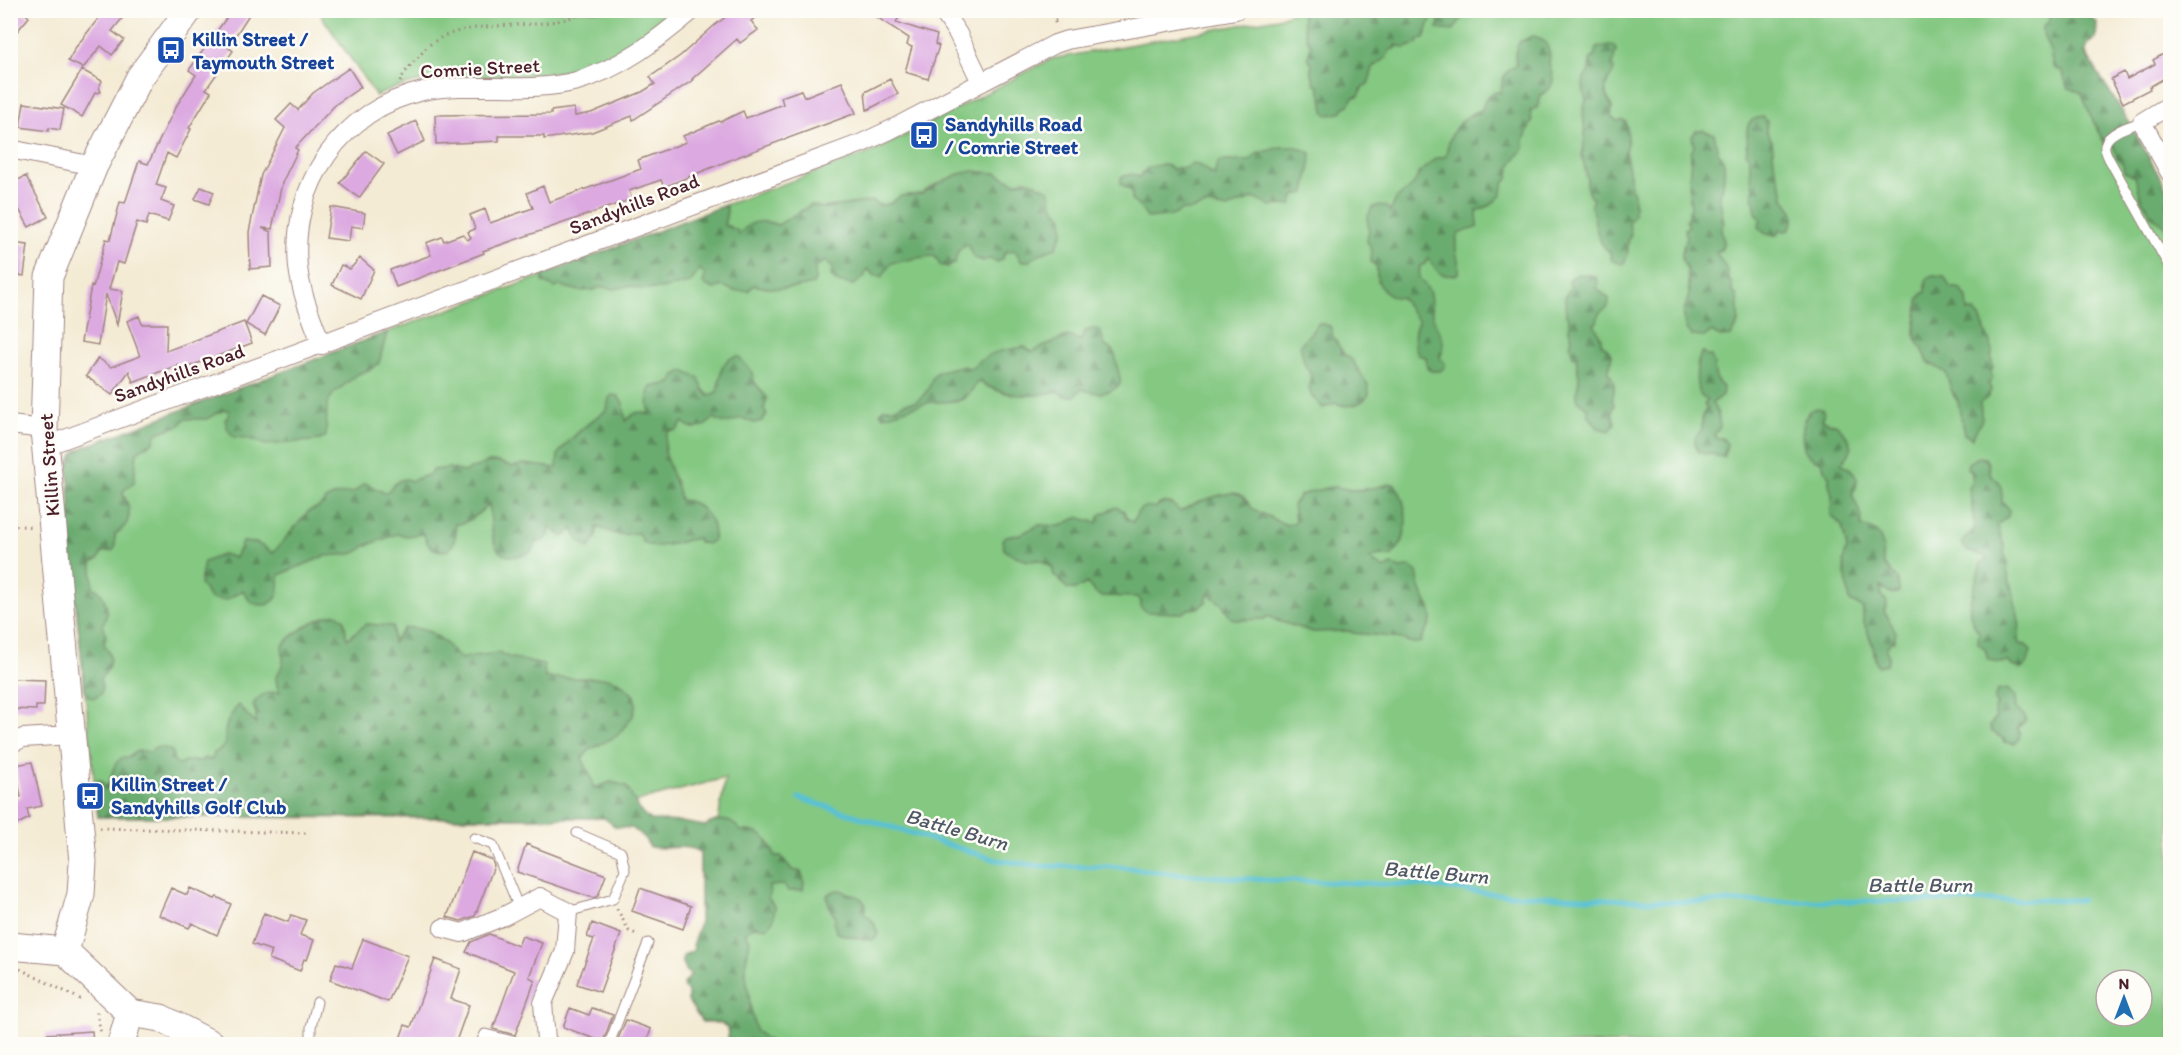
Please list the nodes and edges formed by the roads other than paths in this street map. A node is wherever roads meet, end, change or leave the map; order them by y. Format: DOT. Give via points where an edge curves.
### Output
graph roads {
  1 [pos="189,10"];
  2 [pos="693,10"];
  3 [pos="942,10"];
  4 [pos="1236,10"];
  5 [pos="981,82"];
  6 [pos="2170,105"];
  7 [pos="2142,122"];
  8 [pos="10,149"];
  9 [pos="94,166"];
  10 [pos="2170,173"];
  11 [pos="2170,268"];
  12 [pos="322,345"];
  13 [pos="10,425"];
  14 [pos="45,437"];
  15 [pos="71,735"];
  16 [pos="10,744"];
  17 [pos="577,833"];
  18 [pos="474,838"];
  19 [pos="519,908"];
  20 [pos="568,912"];
  21 [pos="443,928"];
  22 [pos="648,943"];
  23 [pos="10,946"];
  24 [pos="65,951"];
  25 [pos="317,1002"];
  26 [pos="130,1013"];
  27 [pos="114,1042"];
  28 [pos="211,1044"];
  29 [pos="311,1044"];
  30 [pos="480,1044"];
  31 [pos="524,1044"];
  32 [pos="549,1044"];
  33 [pos="609,1044"];
  1 -- 9 [label="main road, Killin Street" via="140,77"];
  2 -- 12 [label="street, Comrie Street" via="654,41 606,70 579,80 539,87 438,89 399,98 367,115 345,133 318,167 305,197 298,232 298,269"];
  3 -- 5 [label="street"];
  4 -- 5 [label="street, Sandyhills Road" via="1067,40"];
  5 -- 12 [label="street, Sandyhills Road" via="862,143"];
  6 -- 7 [label="street"];
  7 -- 10 [label="street"];
  7 -- 11 [label="lane" via="2112,135 2105,147"];
  8 -- 9 [label="street"];
  9 -- 14 [label="main road, Killin Street" via="49,277"];
  12 -- 14 [label="street, Sandyhills Road"];
  13 -- 14 [label="street, Sandyhills Road"];
  14 -- 15 [label="main road, Killin Street"];
  15 -- 16 [label="street" via="23,738"];
  15 -- 24 [label="main road, Killin Street" via="83,862 81,894"];
  17 -- 20 [label="lane" via="621,852 625,870 613,899"];
  18 -- 19 [label="lane" via="494,845"];
  19 -- 20 [label="street" via="540,897"];
  19 -- 21 [label="street" via="462,933"];
  20 -- 32 [label="street" via="565,951 543,1003"];
  22 -- 33 [label="lane"];
  23 -- 24 [label="main road"];
  24 -- 26 [label="main road"];
  25 -- 29 [label="lane"];
  26 -- 27 [label="main road"];
  26 -- 28 [label="main road" via="161,1017"];
  30 -- 31 [label="lane" via="485,1034"];
}
